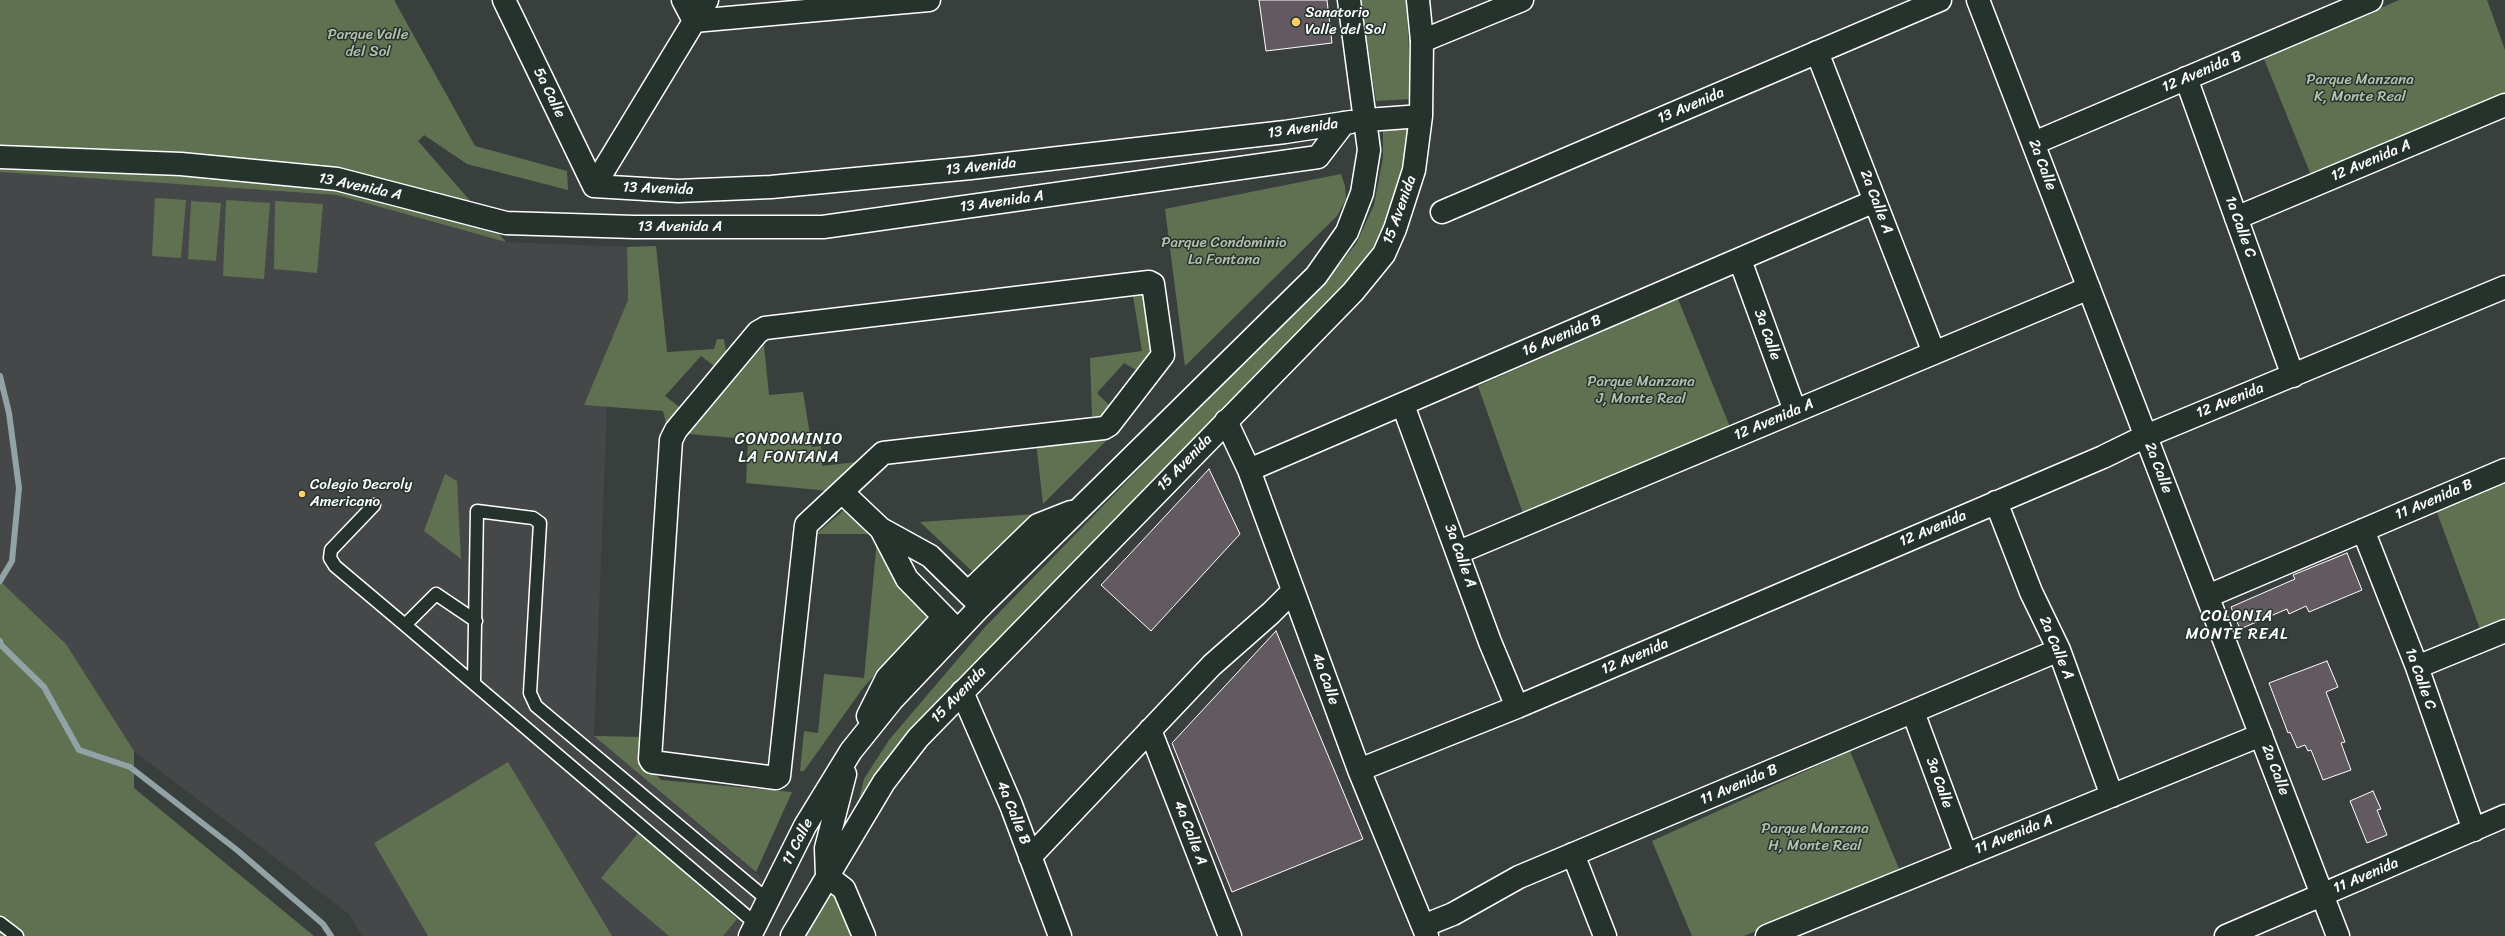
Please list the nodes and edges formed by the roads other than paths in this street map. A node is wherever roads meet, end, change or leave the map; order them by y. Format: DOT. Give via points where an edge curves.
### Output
graph roads {
  1 [pos="504,0"];
  2 [pos="683,0"];
  3 [pos="707,0"];
  4 [pos="929,0"];
  5 [pos="1350,0"];
  6 [pos="1418,0"];
  7 [pos="1522,0"];
  8 [pos="1940,0"];
  9 [pos="1978,0"];
  10 [pos="2371,0"];
  11 [pos="694,21"];
  12 [pos="1422,41"];
  13 [pos="1818,52"];
  14 [pos="2186,78"];
  15 [pos="2505,105"];
  16 [pos="1421,116"];
  17 [pos="1367,120"];
  18 [pos="1344,123"];
  19 [pos="2034,143"];
  20 [pos="0,157"];
  21 [pos="594,186"];
  22 [pos="1875,201"];
  23 [pos="1442,212"];
  24 [pos="2236,218"];
  25 [pos="1740,260"];
  26 [pos="2505,287"];
  27 [pos="2089,288"];
  28 [pos="1934,353"];
  29 [pos="2293,376"];
  30 [pos="1403,405"];
  31 [pos="1795,411"];
  32 [pos="1226,421"];
  33 [pos="2146,436"];
  34 [pos="1249,470"];
  35 [pos="2505,470"];
  36 [pos="842,492"];
  37 [pos="1996,502"];
  38 [pos="374,505"];
  39 [pos="881,529"];
  40 [pos="2363,530"];
  41 [pos="1459,552"];
  42 [pos="1293,591"];
  43 [pos="2208,596"];
  44 [pos="975,600"];
  45 [pos="476,621"];
  46 [pos="951,624"];
  47 [pos="406,625"];
  48 [pos="2505,631"];
  49 [pos="2059,650"];
  50 [pos="2417,667"];
  51 [pos="474,681"];
  52 [pos="962,692"];
  53 [pos="1517,707"];
  54 [pos="1912,712"];
  55 [pos="1150,730"];
  56 [pos="2261,735"];
  57 [pos="851,752"];
  58 [pos="1359,770"];
  59 [pos="2112,796"];
  60 [pos="2505,816"];
  61 [pos="2474,830"];
  62 [pos="1573,854"];
  63 [pos="1966,855"];
  64 [pos="1030,857"];
  65 [pos="827,876"];
  66 [pos="2323,895"];
  67 [pos="769,901"];
  68 [pos="0,923"];
  69 [pos="753,930"];
  70 [pos="1425,931"];
  71 [pos="17,936"];
  72 [pos="792,936"];
  73 [pos="864,936"];
  74 [pos="1060,936"];
  75 [pos="1230,936"];
  76 [pos="1605,936"];
  77 [pos="1768,936"];
  78 [pos="2226,936"];
  79 [pos="2338,936"];
  1 -- 21 [label="street, 5a Calle"];
  2 -- 11 [label="street"];
  3 -- 11 [label="street"];
  4 -- 11 [label="street"];
  5 -- 17 [label="street"];
  6 -- 12 [label="street, 15 Avenida"];
  7 -- 12 [label="street"];
  8 -- 13 [label="street, 13 Avenida"];
  9 -- 19 [label="street, 2a Calle"];
  10 -- 14 [label="street, 12 Avenida B"];
  11 -- 21 [label="street"];
  12 -- 16 [label="street, 15 Avenida"];
  13 -- 22 [label="street, 2a Calle A"];
  13 -- 23 [label="street, 13 Avenida"];
  14 -- 19 [label="street, 12 Avenida B"];
  14 -- 24 [label="street, 1a Calle C"];
  15 -- 24 [label="street, 12 Avenida A"];
  16 -- 17 [label="street, 13 Avenida"];
  16 -- 32 [label="street, 15 Avenida" via="1414,170 1384,254 1353,292"];
  17 -- 18 [label="street, 13 Avenida"];
  17 -- 44 [label="street" via="1369,150 1362,193 1347,232 1316,276 1079,509"];
  18 -- 20 [label="street, 13 Avenida A" via="1318,157 823,227 634,227 506,223 337,179 181,164"];
  18 -- 21 [label="street, 13 Avenida" via="971,168 771,187 678,191"];
  19 -- 27 [label="street, 2a Calle"];
  22 -- 25 [label="street, 16 Avenida B"];
  22 -- 28 [label="street, 2a Calle A"];
  24 -- 29 [label="street, 1a Calle C"];
  25 -- 30 [label="street, 16 Avenida B"];
  25 -- 31 [label="street, 3a Calle"];
  26 -- 29 [label="street, 12 Avenida"];
  27 -- 28 [label="street, 12 Avenida A"];
  27 -- 33 [label="street, 2a Calle"];
  28 -- 31 [label="street, 12 Avenida A"];
  29 -- 33 [label="street, 12 Avenida"];
  30 -- 34 [label="street, 16 Avenida B"];
  30 -- 41 [label="street, 3a Calle A"];
  31 -- 41 [label="street, 12 Avenida A"];
  32 -- 34 [label="street, 4a Calle"];
  32 -- 52 [label="street, 15 Avenida"];
  33 -- 37 [label="street, 12 Avenida"];
  33 -- 43 [label="street, 2a Calle"];
  34 -- 42 [label="street, 4a Calle"];
  35 -- 40 [label="street, 11 Avenida B"];
  36 -- 36 [label="street" via="883,453 890,451 1104,428 1109,425 1163,355 1153,284 1149,282 765,328 758,332 676,430 672,440 650,759 652,762 776,778 781,774 804,530 806,525"];
  36 -- 39 [label="street"];
  37 -- 49 [label="street, 2a Calle A" via="2031,592"];
  37 -- 53 [label="street, 12 Avenida"];
  38 -- 47 [label="lane" via="331,550 330,558 335,566"];
  39 -- 44 [label="street" via="930,556"];
  39 -- 46 [label="street" via="907,579"];
  40 -- 43 [label="street, 11 Avenida B"];
  40 -- 50 [label="street, 1a Calle C"];
  41 -- 53 [label="street, 3a Calle A" via="1490,642"];
  42 -- 55 [label="street" via="1212,665"];
  42 -- 58 [label="street, 4a Calle"];
  43 -- 56 [label="street, 2a Calle"];
  44 -- 46 [label="street"];
  45 -- 47 [label="lane" via="436,594"];
  45 -- 51 [label="lane"];
  45 -- 67 [label="lane" via="477,511 533,518 540,523 530,693 536,706"];
  46 -- 57 [label="street"];
  47 -- 51 [label="lane"];
  48 -- 50 [label="street"];
  49 -- 54 [label="street, 11 Avenida B"];
  49 -- 59 [label="street, 2a Calle A"];
  50 -- 61 [label="street, 1a Calle C"];
  51 -- 69 [label="lane"];
  52 -- 64 [label="street, 4a Calle B" via="1011,805"];
  52 -- 65 [label="street, 15 Avenida" via="918,738 884,782"];
  53 -- 58 [label="street, 12 Avenida"];
  54 -- 62 [label="street, 11 Avenida B"];
  54 -- 63 [label="street, 3a Calle"];
  55 -- 64 [label="street"];
  55 -- 75 [label="street, 4a Calle A"];
  56 -- 59 [label="street, 11 Avenida A"];
  56 -- 66 [label="street, 2a Calle"];
  57 -- 65 [label="street" via="826,848"];
  57 -- 67 [label="street, 11 Calle" via="805,826"];
  58 -- 70 [label="street, 4a Calle"];
  59 -- 63 [label="street, 11 Avenida A"];
  60 -- 61 [label="street, 11 Avenida"];
  61 -- 66 [label="street, 11 Avenida"];
  62 -- 70 [label="street, 11 Avenida B" via="1520,877"];
  62 -- 76 [label="street"];
  63 -- 77 [label="street, 11 Avenida A"];
  64 -- 74 [label="street, 4a Calle B"];
  65 -- 72 [label="street"];
  65 -- 73 [label="street" via="844,889"];
  66 -- 78 [label="street, 11 Avenida"];
  66 -- 79 [label="street, 2a Calle"];
  67 -- 69 [label="street, 11 Calle"];
  68 -- 71 [label="lane"];
}
